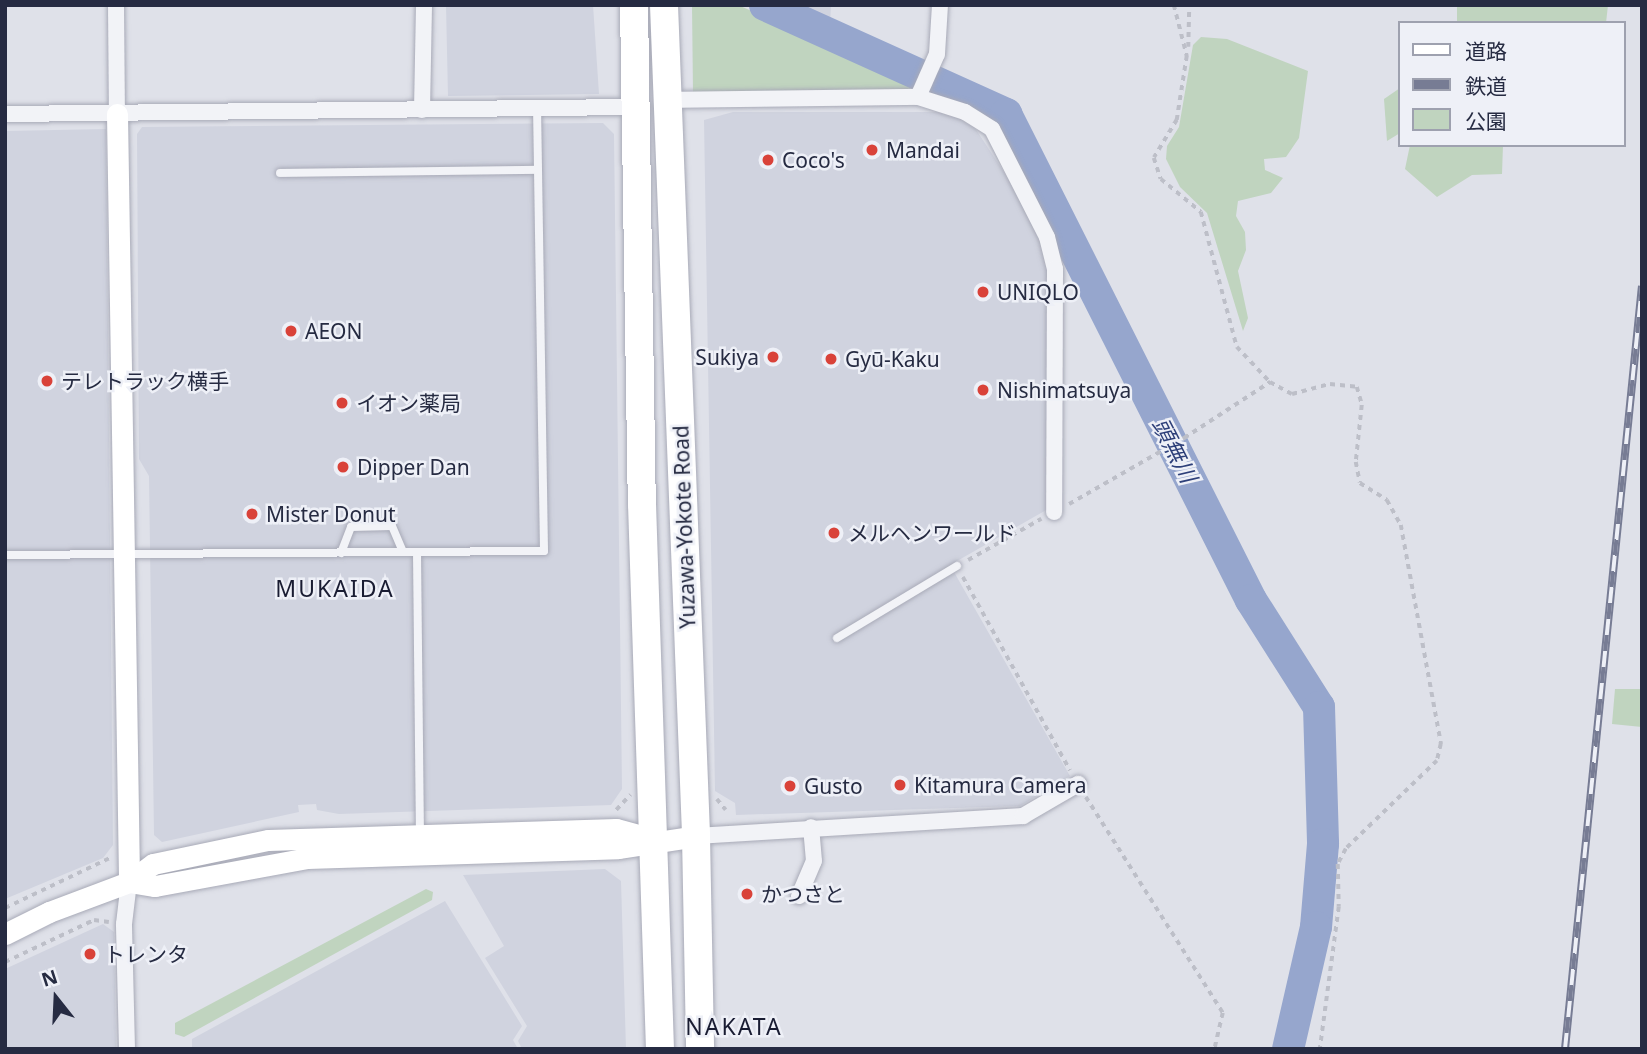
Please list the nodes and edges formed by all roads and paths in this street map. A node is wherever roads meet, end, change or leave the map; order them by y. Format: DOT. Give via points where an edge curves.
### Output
graph roads {
  1 [pos="116,5"];
  2 [pos="424,5"];
  3 [pos="634,5"];
  4 [pos="664,5"];
  5 [pos="940,5"];
  6 [pos="1174,5"];
  7 [pos="1189,5"];
  8 [pos="1187,57"];
  9 [pos="921,92"];
  10 [pos="667,100"];
  11 [pos="636,107"];
  12 [pos="537,109"];
  13 [pos="422,110"];
  14 [pos="5,114"];
  15 [pos="117,114"];
  16 [pos="538,170"];
  17 [pos="280,173"];
  18 [pos="1270,382"];
  19 [pos="1160,452"];
  20 [pos="1054,512"];
  21 [pos="341,552"];
  22 [pos="403,552"];
  23 [pos="416,552"];
  24 [pos="126,553"];
  25 [pos="5,555"];
  26 [pos="957,566"];
  27 [pos="837,638"];
  28 [pos="1078,784"];
  29 [pos="811,827"];
  30 [pos="420,834"];
  31 [pos="696,836"];
  32 [pos="653,839"];
  33 [pos="111,856"];
  34 [pos="129,883"];
  35 [pos="799,896"];
  36 [pos="5,908"];
  37 [pos="111,922"];
  38 [pos="5,934"];
  39 [pos="5,962"];
  40 [pos="127,1049"];
  41 [pos="660,1049"];
  42 [pos="700,1049"];
  43 [pos="1215,1049"];
  44 [pos="1320,1049"];
  1 -- 15 [label="street"];
  2 -- 13 [label="street"];
  3 -- 11 [label="highway, Yuzawa-Yokote Road"];
  4 -- 10 [label="highway, Yuzawa-Yokote Road"];
  5 -- 9 [label="street" via="937,54"];
  6 -- 8 [label="path"];
  7 -- 8 [label="path"];
  8 -- 18 [label="path" via="1177,120 1154,158 1161,179 1201,212 1237,347"];
  9 -- 10 [label="street"];
  9 -- 20 [label="street" via="992,129 1048,237 1055,269"];
  10 -- 31 [label="highway, Yuzawa-Yokote Road"];
  11 -- 12 [label="street"];
  11 -- 32 [label="highway, Yuzawa-Yokote Road"];
  12 -- 13 [label="street"];
  12 -- 16 [label="lane"];
  13 -- 15 [label="street"];
  14 -- 15 [label="street"];
  15 -- 24 [label="street"];
  16 -- 17 [label="lane"];
  16 -- 23 [label="lane" via="544,551"];
  18 -- 19 [label="path"];
  18 -- 44 [label="path" via="1292,394 1331,384 1357,387 1362,405 1356,462 1360,483 1387,500 1401,525 1441,744 1437,761 1346,849 1338,864 1339,907"];
  21 -- 22 [label="lane"];
  21 -- 22 [label="lane" via="351,527 392,526"];
  21 -- 24 [label="lane"];
  22 -- 23 [label="lane"];
  23 -- 30 [label="lane"];
  24 -- 25 [label="lane"];
  24 -- 34 [label="street"];
  26 -- 27 [label="lane"];
  26 -- 28 [label="path"];
  28 -- 29 [label="street" via="1023,816"];
  28 -- 43 [label="path" via="1223,1013"];
  29 -- 31 [label="street"];
  29 -- 35 [label="street" via="814,862"];
  30 -- 32 [label="street" via="616,829"];
  30 -- 34 [label="street" via="268,840 153,864"];
  31 -- 32 [label="street"];
  31 -- 42 [label="highway, Yuzawa-Yokote Road"];
  32 -- 34 [label="street" via="618,848 307,858 155,886"];
  32 -- 41 [label="highway, Yuzawa-Yokote Road"];
  33 -- 36 [label="path" via="106,863"];
  34 -- 38 [label="street" via="49,912"];
  34 -- 40 [label="street" via="124,924"];
  37 -- 39 [label="path" via="94,920"];
}
